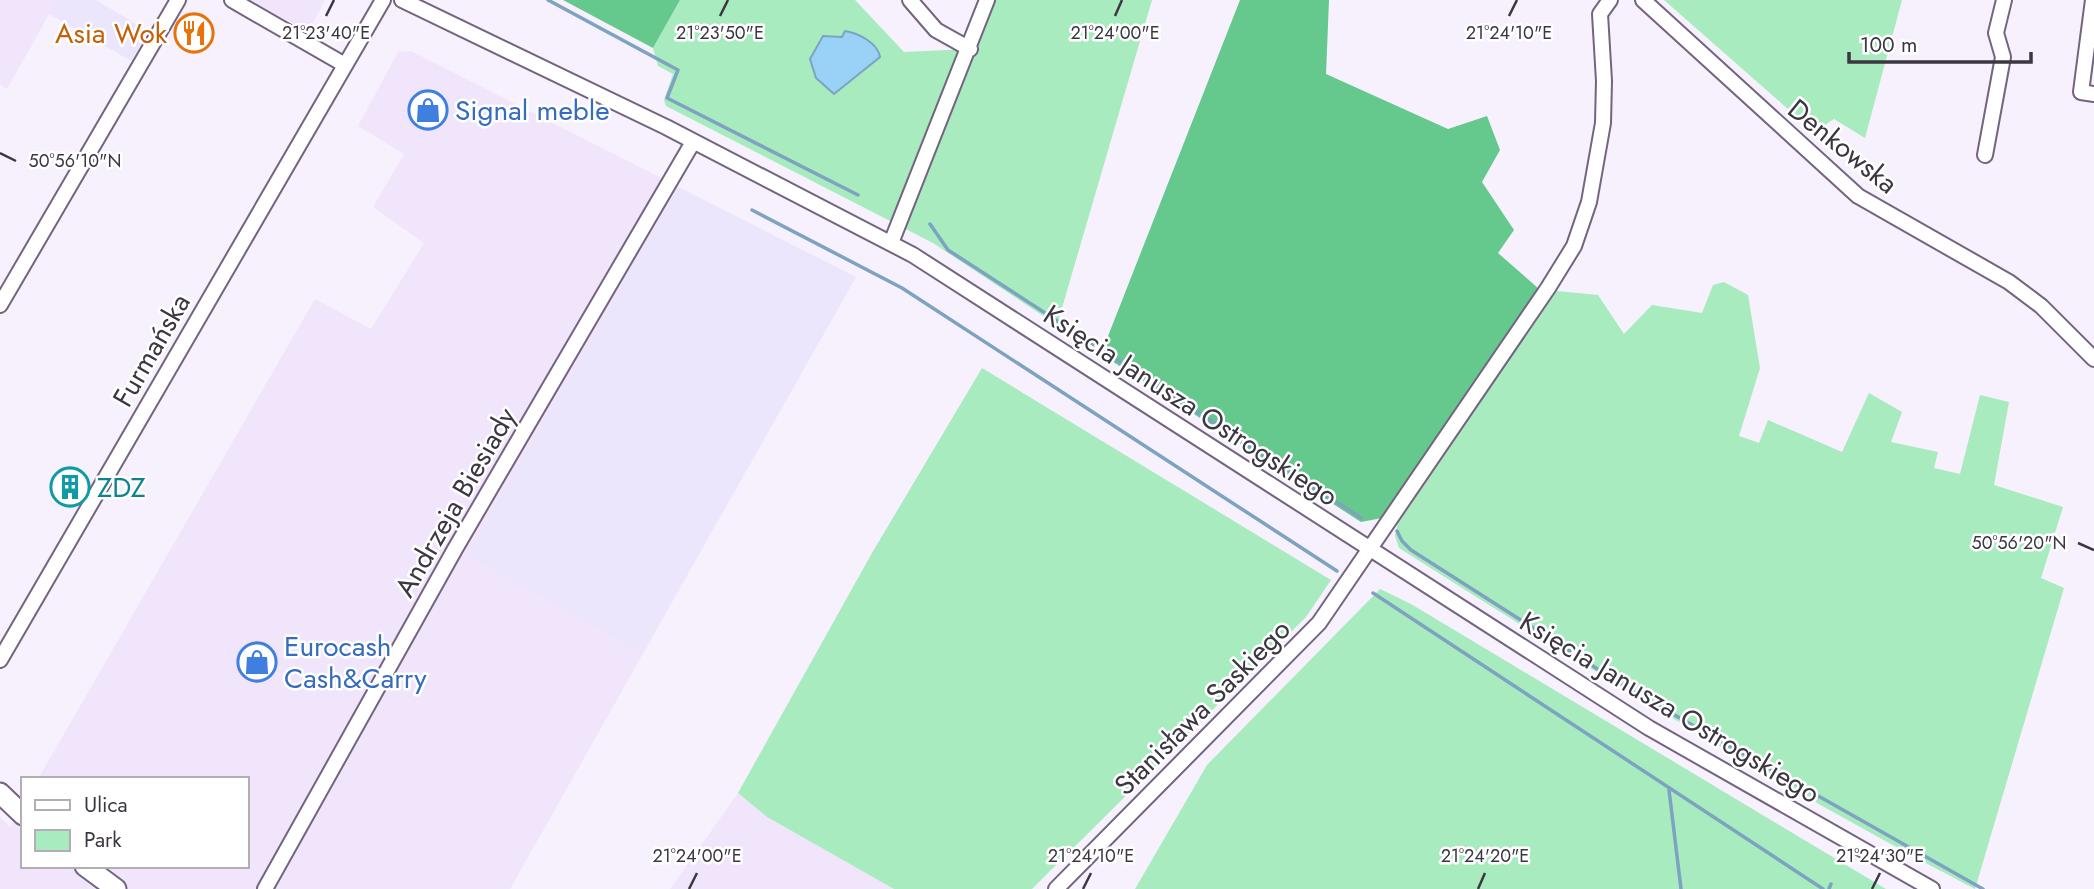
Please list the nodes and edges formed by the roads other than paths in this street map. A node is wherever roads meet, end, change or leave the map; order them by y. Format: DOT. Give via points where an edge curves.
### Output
graph roads {
  1 [pos="178,0"];
  2 [pos="232,0"];
  3 [pos="383,0"];
  4 [pos="402,0"];
  5 [pos="909,0"];
  6 [pos="987,0"];
  7 [pos="1610,0"];
  8 [pos="1643,0"];
  9 [pos="2004,0"];
  10 [pos="2094,0"];
  11 [pos="970,50"];
  12 [pos="345,65"];
  13 [pos="2094,94"];
  14 [pos="693,142"];
  15 [pos="1985,155"];
  16 [pos="891,243"];
  17 [pos="0,305"];
  18 [pos="2094,359"];
  19 [pos="1370,549"];
  20 [pos="0,660"];
  21 [pos="0,793"];
  22 [pos="21,813"];
  23 [pos="88,868"];
  24 [pos="116,889"];
  25 [pos="265,889"];
  26 [pos="1056,889"];
  27 [pos="1932,889"];
  1 -- 17 [label="street"];
  2 -- 12 [label="street"];
  3 -- 12 [label="street"];
  4 -- 14 [label="street, Księcia Janusza Ostrogskiego"];
  5 -- 11 [label="street" via="936,30"];
  6 -- 11 [label="street"];
  7 -- 19 [label="street, Stanisława Saskiego" via="1600,14 1603,123 1589,202 1574,246"];
  8 -- 18 [label="street, Denkowska" via="1858,196 2009,282 2041,306"];
  9 -- 15 [label="street" via="1996,33 2003,57"];
  10 -- 13 [label="street" via="2081,92"];
  11 -- 16 [label="street"];
  12 -- 20 [label="street, Furmańska"];
  14 -- 16 [label="street, Księcia Janusza Ostrogskiego"];
  14 -- 25 [label="street, Andrzeja Biesiady" via="448,561"];
  16 -- 19 [label="street, Księcia Janusza Ostrogskiego"];
  19 -- 26 [label="street, Stanisława Saskiego" via="1319,623 1289,656"];
  19 -- 27 [label="street, Księcia Janusza Ostrogskiego" via="1649,728"];
  21 -- 22 [label="street"];
  23 -- 24 [label="street"];
}
